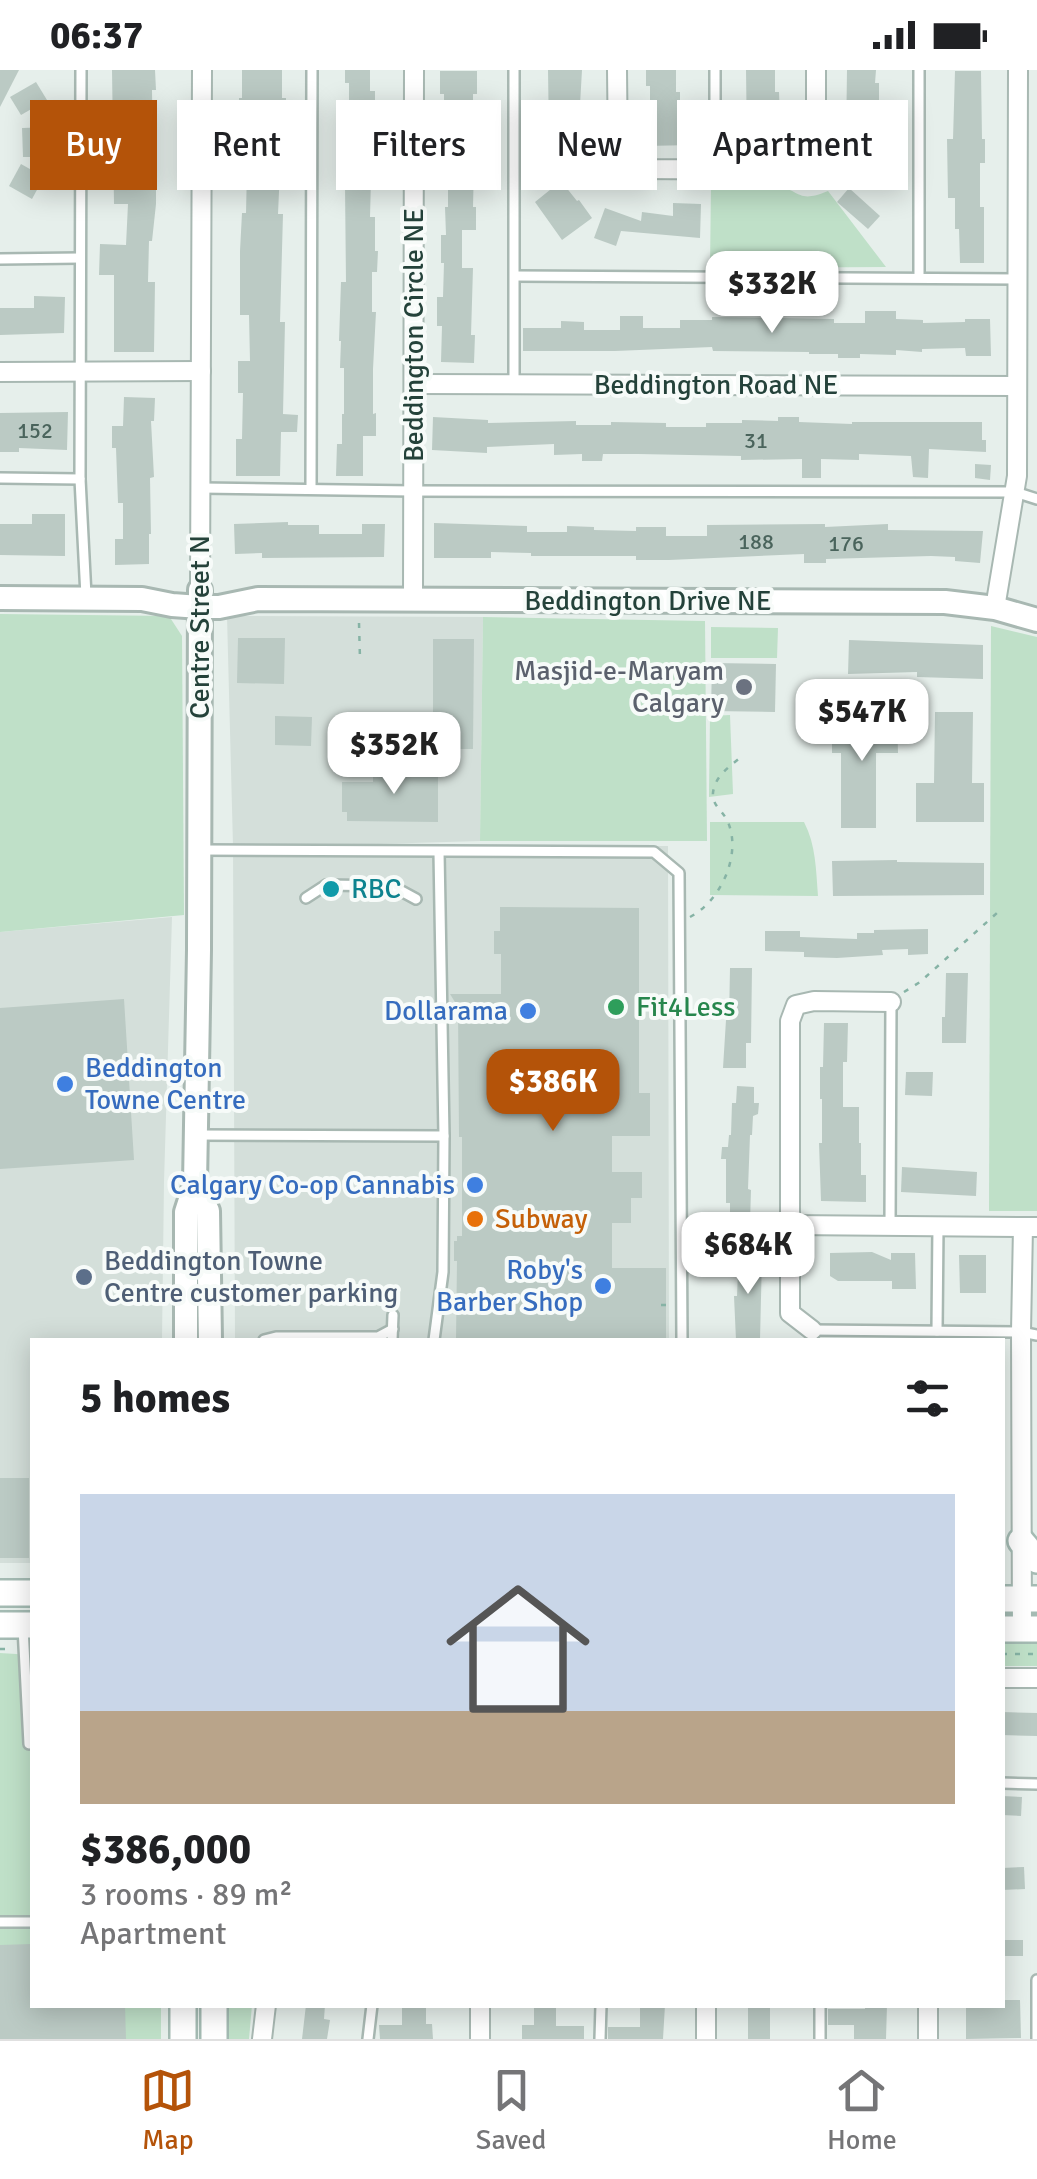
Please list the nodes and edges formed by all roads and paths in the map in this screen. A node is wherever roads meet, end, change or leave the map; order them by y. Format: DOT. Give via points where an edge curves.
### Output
graph roads {
  1 [pos="81,70"];
  2 [pos="202,70"];
  3 [pos="312,70"];
  4 [pos="414,70"];
  5 [pos="514,70"];
  6 [pos="618,70"];
  7 [pos="715,70"];
  8 [pos="816,70"];
  9 [pos="919,70"];
  10 [pos="1018,70"];
  11 [pos="715,100"];
  12 [pos="816,100"];
  13 [pos="677,169"];
  14 [pos="80,258"];
  15 [pos="0,259"];
  16 [pos="516,276"];
  17 [pos="918,277"];
  18 [pos="1019,279"];
  19 [pos="79,370"];
  20 [pos="201,370"];
  21 [pos="0,372"];
  22 [pos="415,384"];
  23 [pos="514,384"];
  24 [pos="1017,386"];
  25 [pos="0,478"];
  26 [pos="80,479"];
  27 [pos="201,488"];
  28 [pos="312,489"];
  29 [pos="414,491"];
  30 [pos="1015,492"];
  31 [pos="1037,499"];
  32 [pos="0,598"];
  33 [pos="86,598"];
  34 [pos="200,599"];
  35 [pos="413,600"];
  36 [pos="995,608"];
  37 [pos="1037,620"];
  38 [pos="359,623"];
  39 [pos="360,659"];
  40 [pos="742,756"];
  41 [pos="199,850"];
  42 [pos="439,852"];
  43 [pos="306,898"];
  44 [pos="416,899"];
  45 [pos="997,913"];
  46 [pos="679,917"];
  47 [pos="891,1002"];
  48 [pos="195,1135"];
  49 [pos="444,1136"];
  50 [pos="195,1184"];
  51 [pos="790,1225"];
  52 [pos="890,1225"];
  53 [pos="938,1226"];
  54 [pos="1030,1227"];
  55 [pos="681,1240"];
  56 [pos="393,1315"];
  57 [pos="812,1330"];
  58 [pos="937,1331"];
  59 [pos="1029,1333"];
  60 [pos="393,1335"];
  61 [pos="186,1338"];
  62 [pos="210,1338"];
  63 [pos="272,1338"];
  64 [pos="434,1338"];
  65 [pos="682,1338"];
  66 [pos="1030,1445"];
  67 [pos="1029,1551"];
  68 [pos="0,1593"];
  69 [pos="30,1593"];
  70 [pos="1020,1599"];
  71 [pos="18,1625"];
  72 [pos="1021,1629"];
  73 [pos="1005,1654"];
  74 [pos="1037,1654"];
  75 [pos="1005,1678"];
  76 [pos="1037,1678"];
  77 [pos="30,1744"];
  78 [pos="1005,1783"];
  79 [pos="1037,1784"];
  80 [pos="0,1922"];
  81 [pos="30,1922"];
  82 [pos="1037,1980"];
  83 [pos="182,2008"];
  84 [pos="214,2008"];
  85 [pos="266,2008"];
  86 [pos="372,2008"];
  87 [pos="480,2008"];
  88 [pos="600,2008"];
  89 [pos="706,2008"];
  90 [pos="820,2008"];
  91 [pos="928,2008"];
  92 [pos="182,2039"];
  93 [pos="214,2039"];
  94 [pos="262,2039"];
  95 [pos="368,2039"];
  96 [pos="480,2039"];
  97 [pos="600,2039"];
  98 [pos="706,2039"];
  99 [pos="820,2039"];
  100 [pos="928,2039"];
  101 [pos="1037,2039"];
  1 -- 14 [label="lane"];
  2 -- 20 [label="street, Centre Street N"];
  3 -- 28 [label="lane"];
  4 -- 22 [label="street, Beddington Circle NE"];
  5 -- 16 [label="lane"];
  6 -- 13 [label="street" via="618,157 631,169"];
  7 -- 11 [label="lane"];
  8 -- 12 [label="street"];
  9 -- 17 [label="lane"];
  10 -- 18 [label="street"];
  14 -- 15 [label="lane"];
  14 -- 19 [label="lane"];
  16 -- 17 [label="lane"];
  16 -- 23 [label="lane"];
  17 -- 18 [label="lane"];
  18 -- 24 [label="street"];
  19 -- 20 [label="street"];
  19 -- 21 [label="street"];
  19 -- 26 [label="lane"];
  20 -- 27 [label="street, Centre Street N"];
  22 -- 23 [label="street, Beddington Road NE"];
  22 -- 29 [label="street, Beddington Circle NE"];
  23 -- 24 [label="street, Beddington Road NE"];
  24 -- 30 [label="street"];
  25 -- 26 [label="lane"];
  26 -- 33 [label="lane"];
  27 -- 28 [label="lane"];
  27 -- 34 [label="street, Centre Street N"];
  28 -- 29 [label="lane"];
  29 -- 30 [label="lane"];
  29 -- 35 [label="street, Beddington Circle NE"];
  30 -- 31 [label="lane"];
  30 -- 36 [label="street"];
  32 -- 33 [label="street, Beddington Drive NE"];
  33 -- 34 [label="street, Beddington Drive NE" via="142,599 171,591"];
  34 -- 35 [label="street, Beddington Drive NE" via="219,607 258,599"];
  34 -- 41 [label="street, Centre Street N"];
  35 -- 36 [label="street, Beddington Drive NE" via="945,602"];
  36 -- 37 [label="street, Beddington Drive NE"];
  38 -- 39 [label="path"];
  40 -- 46 [label="path" via="719,776 713,792 731,835 724,884 697,913"];
  41 -- 42 [label="lane"];
  41 -- 48 [label="street, Centre Street N"];
  42 -- 46 [label="lane" via="654,852 679,873"];
  42 -- 49 [label="lane"];
  43 -- 44 [label="lane" via="326,885 358,885 392,886"];
  45 -- 47 [label="path"];
  46 -- 55 [label="lane"];
  47 -- 51 [label="street" via="796,1004 790,1021"];
  47 -- 52 [label="lane"];
  48 -- 49 [label="lane"];
  48 -- 50 [label="street, Centre Street N"];
  49 -- 64 [label="lane" via="444,1272"];
  50 -- 61 [label="street, Centre Street N" via="186,1212"];
  50 -- 62 [label="street, Centre Street N" via="208,1211"];
  51 -- 52 [label="street"];
  51 -- 55 [label="path" via="782,1236"];
  51 -- 57 [label="street" via="790,1313"];
  52 -- 53 [label="street"];
  53 -- 54 [label="street"];
  53 -- 58 [label="lane"];
  54 -- 59 [label="street"];
  55 -- 65 [label="lane"];
  56 -- 60 [label="lane"];
  57 -- 58 [label="lane"];
  58 -- 59 [label="lane"];
  59 -- 66 [label="street"];
  60 -- 63 [label="lane"];
  66 -- 67 [label="street"];
  67 -- 70 [label="street"];
  68 -- 69 [label="main road"];
  70 -- 72 [label="street"];
  71 -- 77 [label="lane"];
  73 -- 74 [label="path"];
  75 -- 76 [label="street"];
  78 -- 79 [label="lane"];
  80 -- 81 [label="lane"];
  82 -- 101 [label="lane"];
  83 -- 92 [label="main road"];
  84 -- 93 [label="main road"];
  85 -- 94 [label="street"];
  86 -- 95 [label="lane"];
  87 -- 96 [label="street"];
  88 -- 97 [label="lane"];
  89 -- 98 [label="street"];
  90 -- 99 [label="lane"];
  91 -- 100 [label="street"];
}
